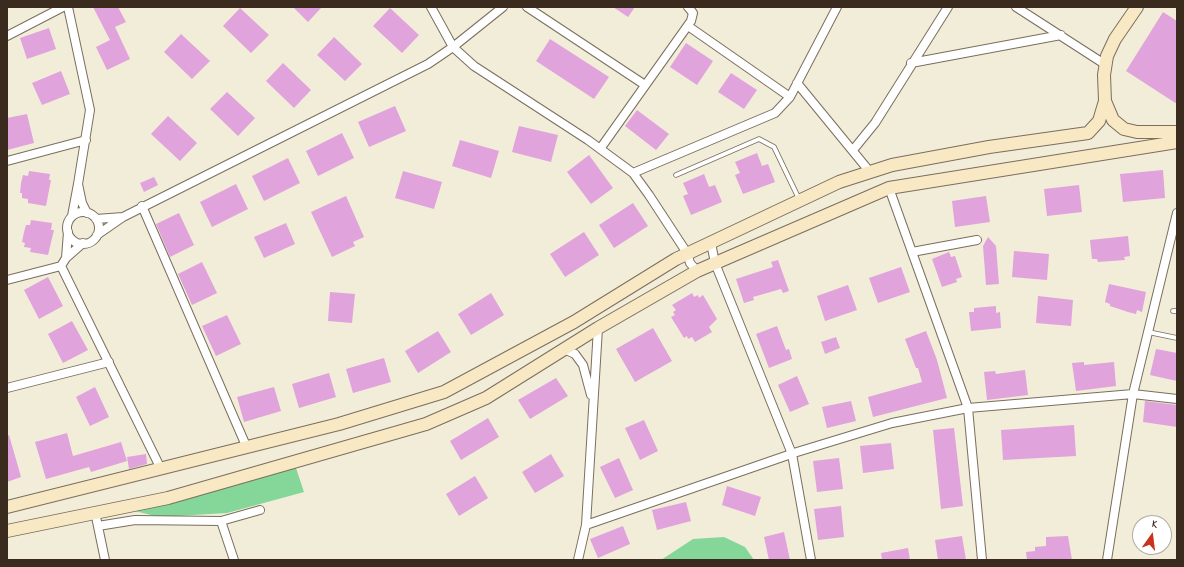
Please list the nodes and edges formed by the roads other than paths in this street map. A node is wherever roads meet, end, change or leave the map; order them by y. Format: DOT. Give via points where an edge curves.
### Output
graph roads {
  1 [pos="63,7"];
  2 [pos="68,7"];
  3 [pos="431,7"];
  4 [pos="503,7"];
  5 [pos="527,7"];
  6 [pos="688,7"];
  7 [pos="837,7"];
  8 [pos="948,7"];
  9 [pos="1016,7"];
  10 [pos="1137,7"];
  11 [pos="1131,12"];
  12 [pos="688,26"];
  13 [pos="1061,35"];
  14 [pos="7,36"];
  15 [pos="453,47"];
  16 [pos="911,63"];
  17 [pos="1106,65"];
  18 [pos="797,83"];
  19 [pos="645,86"];
  20 [pos="790,97"];
  21 [pos="1105,101"];
  22 [pos="1177,132"];
  23 [pos="86,140"];
  24 [pos="1177,142"];
  25 [pos="600,149"];
  26 [pos="853,150"];
  27 [pos="7,161"];
  28 [pos="870,172"];
  29 [pos="633,173"];
  30 [pos="676,175"];
  31 [pos="78,184"];
  32 [pos="889,188"];
  33 [pos="799,199"];
  34 [pos="142,206"];
  35 [pos="87,212"];
  36 [pos="1177,214"];
  37 [pos="72,216"];
  38 [pos="123,217"];
  39 [pos="96,219"];
  40 [pos="68,232"];
  41 [pos="97,235"];
  42 [pos="977,240"];
  43 [pos="83,243"];
  44 [pos="708,243"];
  45 [pos="912,252"];
  46 [pos="687,253"];
  47 [pos="66,258"];
  48 [pos="715,263"];
  49 [pos="61,266"];
  50 [pos="697,271"];
  51 [pos="7,280"];
  52 [pos="598,328"];
  53 [pos="1148,332"];
  54 [pos="1177,338"];
  55 [pos="564,349"];
  56 [pos="110,362"];
  57 [pos="7,388"];
  58 [pos="1133,394"];
  59 [pos="1177,399"];
  60 [pos="968,408"];
  61 [pos="594,414"];
  62 [pos="247,448"];
  63 [pos="792,454"];
  64 [pos="162,469"];
  65 [pos="7,507"];
  66 [pos="260,510"];
  67 [pos="95,512"];
  68 [pos="221,521"];
  69 [pos="586,525"];
  70 [pos="98,526"];
  71 [pos="7,531"];
  72 [pos="105,560"];
  73 [pos="234,560"];
  74 [pos="578,560"];
  75 [pos="811,560"];
  76 [pos="982,560"];
  77 [pos="1107,560"];
  1 -- 14 [label="street"];
  2 -- 23 [label="street" via="90,110"];
  3 -- 15 [label="street"];
  4 -- 15 [label="street"];
  5 -- 19 [label="street"];
  6 -- 12 [label="street" via="693,14"];
  7 -- 18 [label="street"];
  8 -- 16 [label="street"];
  9 -- 13 [label="street"];
  10 -- 11 [label="main road"];
  11 -- 17 [label="main road" via="1107,56"];
  12 -- 19 [label="street"];
  12 -- 20 [label="street"];
  13 -- 16 [label="street"];
  13 -- 17 [label="street"];
  15 -- 25 [label="street" via="474,66"];
  15 -- 34 [label="street" via="428,64"];
  16 -- 26 [label="street" via="875,123"];
  17 -- 21 [label="main road"];
  18 -- 20 [label="street"];
  18 -- 26 [label="street"];
  19 -- 25 [label="street"];
  20 -- 29 [label="street" via="775,113"];
  21 -- 22 [label="main road" via="1113,120 1124,129 1137,132"];
  21 -- 28 [label="main road" via="1099,121 1088,133 989,147 892,165"];
  23 -- 27 [label="street"];
  23 -- 31 [label="street"];
  24 -- 32 [label="main road"];
  25 -- 29 [label="street"];
  26 -- 28 [label="street"];
  28 -- 33 [label="main road"];
  29 -- 46 [label="street"];
  30 -- 33 [label="lane" via="759,139 774,147"];
  31 -- 35 [label="street" via="82,203"];
  31 -- 37 [label="street"];
  32 -- 45 [label="street"];
  32 -- 48 [label="main road"];
  33 -- 44 [label="main road"];
  34 -- 38 [label="street"];
  34 -- 62 [label="street"];
  35 -- 37 [label="street"];
  35 -- 39 [label="street"];
  36 -- 53 [label="street"];
  37 -- 40 [label="street" via="67,227"];
  38 -- 39 [label="street"];
  38 -- 41 [label="street"];
  39 -- 41 [label="street" via="99,226"];
  40 -- 43 [label="street" via="75,242"];
  40 -- 47 [label="street"];
  41 -- 43 [label="street" via="92,241"];
  42 -- 45 [label="street"];
  43 -- 47 [label="street"];
  44 -- 46 [label="main road"];
  44 -- 48 [label="street" via="712,248"];
  45 -- 60 [label="street"];
  46 -- 50 [label="street" via="690,263"];
  46 -- 62 [label="main road" via="574,322 444,392 339,424"];
  47 -- 49 [label="street"];
  48 -- 50 [label="main road"];
  48 -- 63 [label="street"];
  49 -- 51 [label="street"];
  49 -- 56 [label="street"];
  50 -- 52 [label="main road"];
  52 -- 55 [label="main road"];
  52 -- 61 [label="street"];
  53 -- 54 [label="lane"];
  53 -- 58 [label="street"];
  55 -- 61 [label="street" via="575,354 583,365 590,385"];
  55 -- 67 [label="main road" via="486,398 426,424 168,498"];
  56 -- 57 [label="street"];
  56 -- 64 [label="street"];
  58 -- 59 [label="street"];
  58 -- 60 [label="street"];
  58 -- 77 [label="street"];
  60 -- 63 [label="street" via="892,423"];
  60 -- 76 [label="street"];
  61 -- 69 [label="street"];
  62 -- 64 [label="main road"];
  63 -- 69 [label="street"];
  63 -- 75 [label="street"];
  64 -- 65 [label="main road"];
  66 -- 68 [label="street"];
  67 -- 70 [label="street"];
  67 -- 71 [label="main road"];
  68 -- 70 [label="street" via="135,520"];
  68 -- 73 [label="street"];
  69 -- 74 [label="street"];
  70 -- 72 [label="street"];
}
